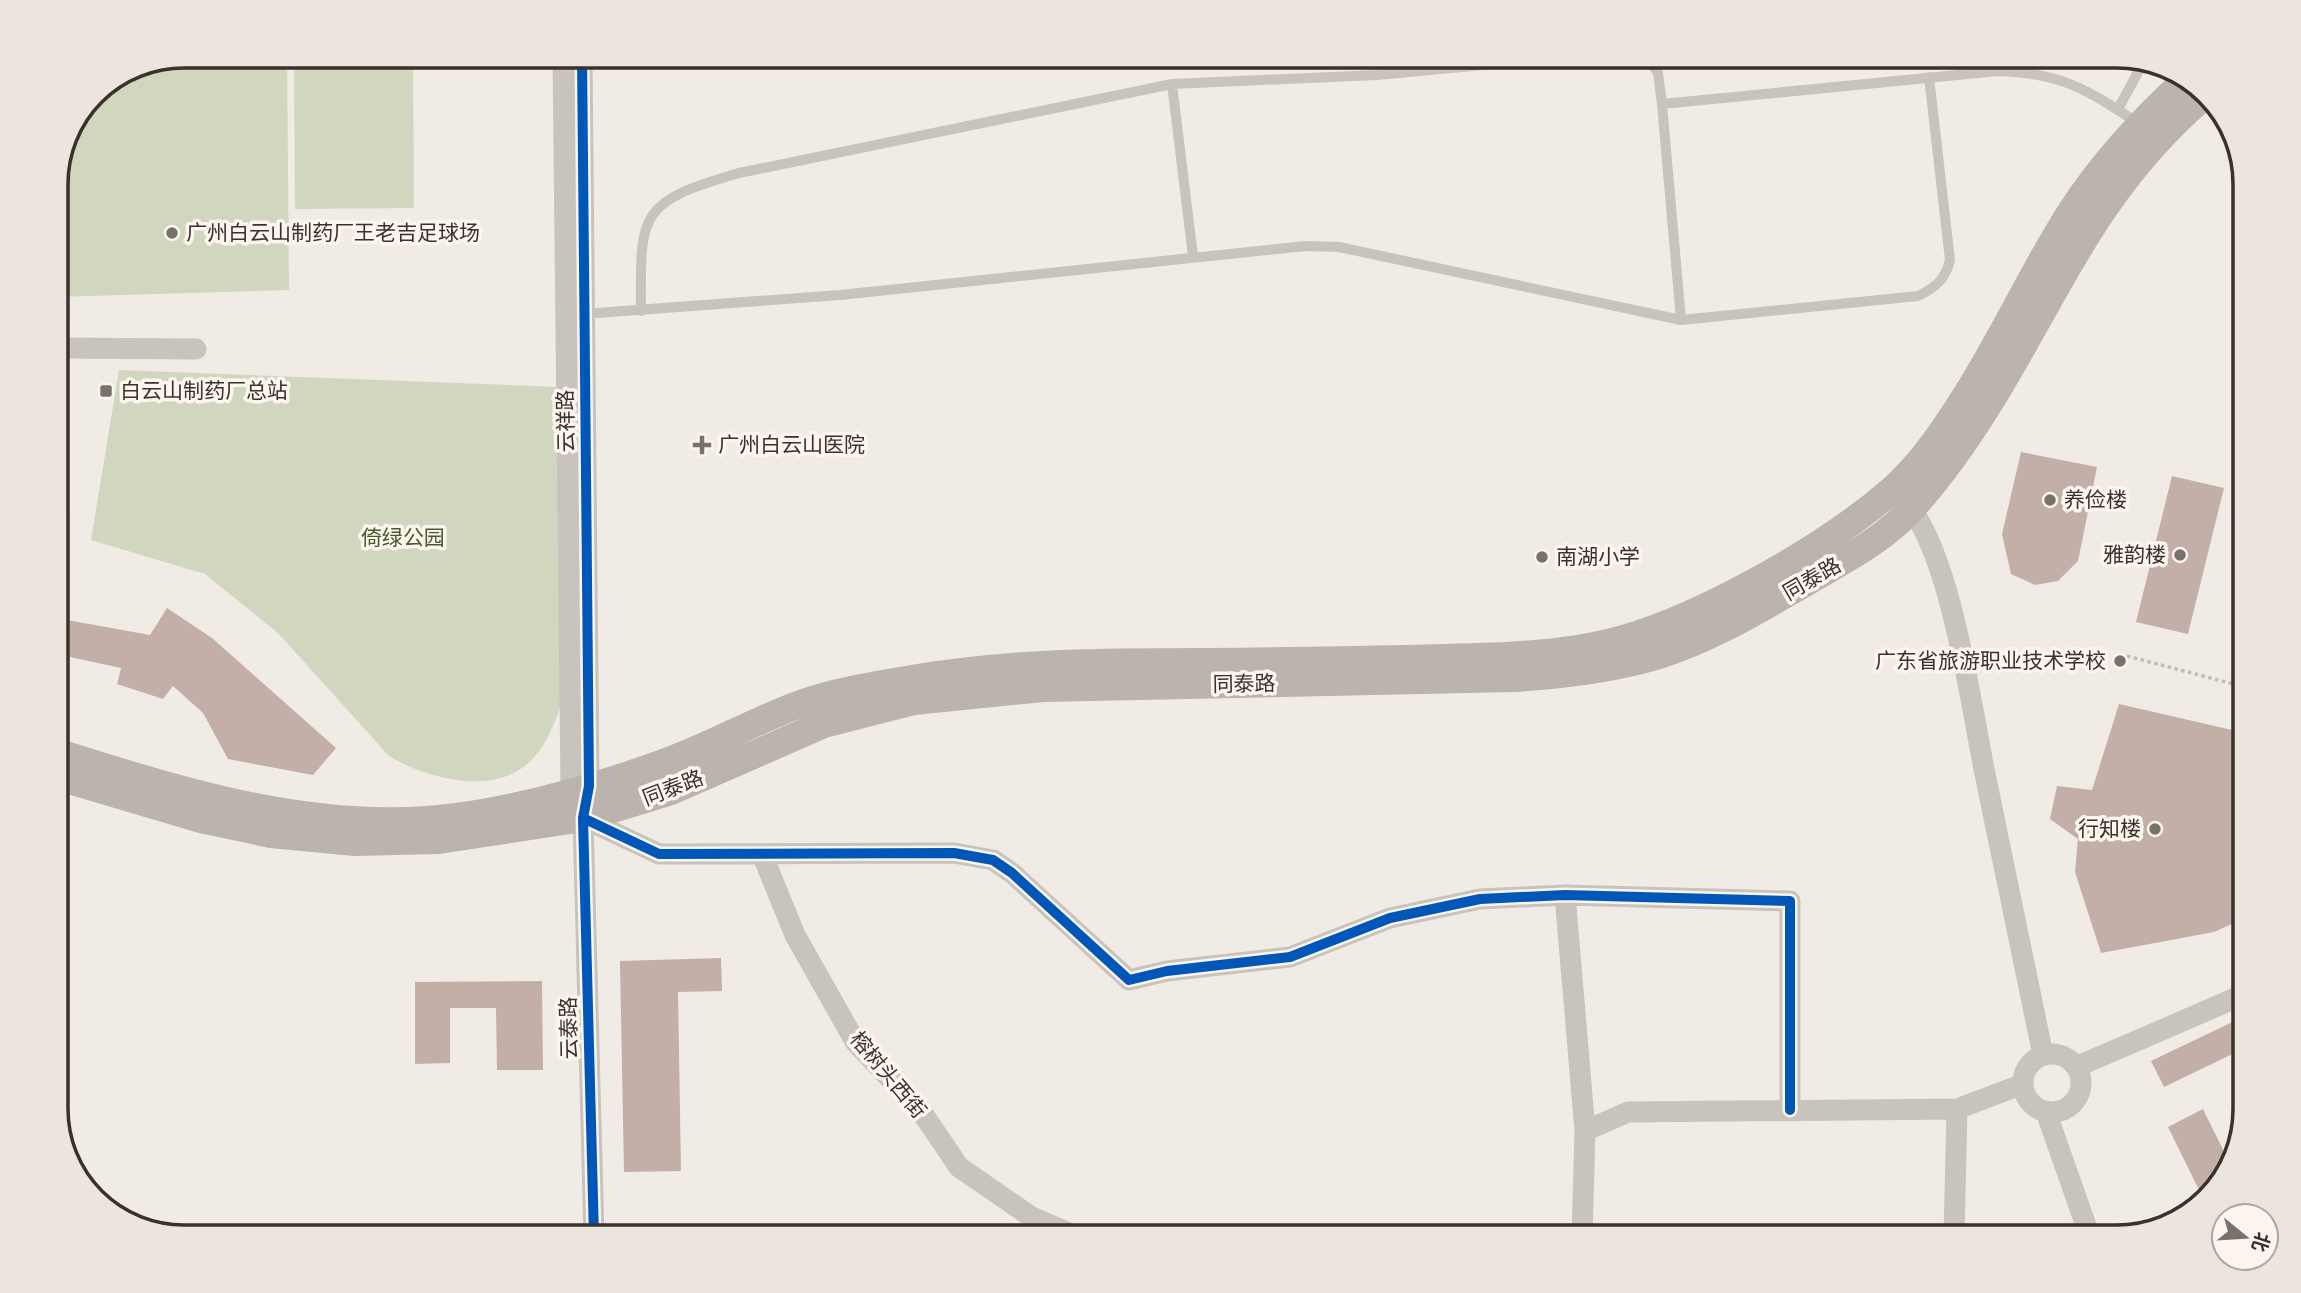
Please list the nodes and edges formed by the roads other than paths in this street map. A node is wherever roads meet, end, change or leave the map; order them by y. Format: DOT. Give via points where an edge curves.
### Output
graph roads {
  1 [pos="563,68"];
  2 [pos="582,68"];
  3 [pos="1451,68"];
  4 [pos="1654,68"];
  5 [pos="2141,71"];
  6 [pos="1928,77"];
  7 [pos="1172,84"];
  8 [pos="2177,86"];
  9 [pos="2198,102"];
  10 [pos="1662,104"];
  11 [pos="2129,117"];
  12 [pos="1193,256"];
  13 [pos="641,311"];
  14 [pos="585,314"];
  15 [pos="563,315"];
  16 [pos="1681,320"];
  17 [pos="68,348"];
  18 [pos="196,349"];
  19 [pos="1903,498"];
  20 [pos="68,756"];
  21 [pos="68,779"];
  22 [pos="580,789"];
  23 [pos="583,818"];
  24 [pos="762,854"];
  25 [pos="1564,895"];
  26 [pos="2233,999"];
  27 [pos="2043,1055"];
  28 [pos="2076,1067"];
  29 [pos="2022,1084"];
  30 [pos="1957,1109"];
  31 [pos="1790,1111"];
  32 [pos="2046,1112"];
  33 [pos="1584,1131"];
  34 [pos="594,1225"];
  35 [pos="1051,1225"];
  36 [pos="1582,1225"];
  37 [pos="1954,1225"];
  38 [pos="2086,1225"];
  1 -- 15 [label="street, 云祥路"];
  2 -- 14 [label="street, 云祥路"];
  3 -- 7 [label="lane"];
  4 -- 10 [label="lane"];
  5 -- 11 [label="lane"];
  6 -- 10 [label="lane"];
  6 -- 11 [label="lane" via="2033,72 2067,80"];
  6 -- 16 [label="lane" via="1950,260 1937,286 1918,296"];
  7 -- 12 [label="lane"];
  7 -- 13 [label="lane" via="738,173 689,188 669,199 645,226"];
  8 -- 11 [label="main road, 同泰路"];
  9 -- 19 [label="main road, 同泰路" via="2162,133 2099,211 1987,406"];
  10 -- 16 [label="lane"];
  11 -- 19 [label="main road, 同泰路" via="1967,394 1926,452"];
  12 -- 13 [label="lane" via="853,294"];
  12 -- 16 [label="lane" via="1339,247"];
  13 -- 14 [label="lane"];
  14 -- 15 [label="lane"];
  14 -- 22 [label="street, 云祥路"];
  15 -- 22 [label="street, 云祥路"];
  17 -- 18 [label="street"];
  19 -- 22 [label="main road, 同泰路" via="1656,629 1600,645 1482,657 1072,663 953,672 806,702 663,764"];
  19 -- 23 [label="main road, 同泰路" via="1849,558 1691,643 1623,664 1552,676 1044,688 914,701 824,724 671,791"];
  19 -- 27 [label="street" via="1927,536 1955,624"];
  20 -- 22 [label="main road, 同泰路" via="204,797 352,819 457,816"];
  21 -- 23 [label="main road, 同泰路" via="235,827 314,839 439,840"];
  22 -- 23 [label="street, 云泰路"];
  23 -- 24 [label="street" via="659,854"];
  23 -- 34 [label="street, 云泰路"];
  24 -- 25 [label="street" via="954,853 993,860 1129,980 1167,971 1290,957 1390,918 1480,899"];
  24 -- 35 [label="street, 榕树头西街" via="795,935 856,1043 920,1111 959,1167"];
  25 -- 31 [label="street" via="1790,901"];
  25 -- 33 [label="street"];
  26 -- 28 [label="street"];
  27 -- 28 [label="street" via="2061,1056"];
  27 -- 29 [label="street" via="2028,1067"];
  28 -- 32 [label="street" via="2081,1085 2073,1103"];
  29 -- 30 [label="street"];
  29 -- 32 [label="street" via="2029,1102"];
  30 -- 31 [label="street"];
  30 -- 37 [label="street"];
  31 -- 33 [label="street" via="1628,1112"];
  32 -- 38 [label="street"];
  33 -- 36 [label="street"];
}
